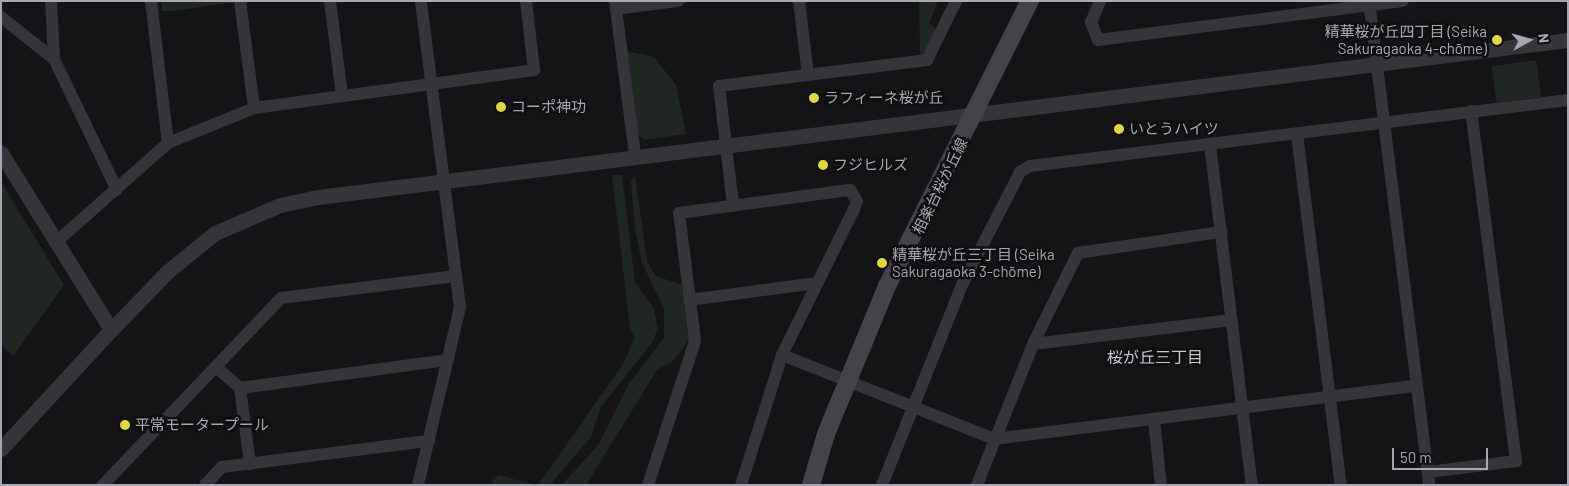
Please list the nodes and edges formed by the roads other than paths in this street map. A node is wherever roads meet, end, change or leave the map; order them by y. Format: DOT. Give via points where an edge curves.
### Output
graph roads {
  1 [pos="51,1"];
  2 [pos="151,1"];
  3 [pos="240,1"];
  4 [pos="330,1"];
  5 [pos="421,1"];
  6 [pos="526,1"];
  7 [pos="678,1"];
  8 [pos="799,1"];
  9 [pos="956,1"];
  10 [pos="1030,1"];
  11 [pos="1100,1"];
  12 [pos="1403,1"];
  13 [pos="1369,3"];
  14 [pos="615,5"];
  15 [pos="1,17"];
  16 [pos="1568,40"];
  17 [pos="54,60"];
  18 [pos="1377,64"];
  19 [pos="808,75"];
  20 [pos="432,84"];
  21 [pos="342,96"];
  22 [pos="1568,100"];
  23 [pos="254,108"];
  24 [pos="1471,111"];
  25 [pos="974,115"];
  26 [pos="1385,123"];
  27 [pos="1297,134"];
  28 [pos="168,143"];
  29 [pos="726,145"];
  30 [pos="1210,145"];
  31 [pos="1,153"];
  32 [pos="635,156"];
  33 [pos="444,180"];
  34 [pos="117,190"];
  35 [pos="733,205"];
  36 [pos="1221,232"];
  37 [pos="55,243"];
  38 [pos="456,276"];
  39 [pos="817,283"];
  40 [pos="689,300"];
  41 [pos="1232,320"];
  42 [pos="111,330"];
  43 [pos="1033,344"];
  44 [pos="782,355"];
  45 [pos="448,360"];
  46 [pos="216,367"];
  47 [pos="848,379"];
  48 [pos="1416,386"];
  49 [pos="240,388"];
  50 [pos="1331,397"];
  51 [pos="912,406"];
  52 [pos="1242,408"];
  53 [pos="1154,420"];
  54 [pos="994,439"];
  55 [pos="428,441"];
  56 [pos="1,450"];
  57 [pos="250,464"];
  58 [pos="1429,478"];
  59 [pos="102,485"];
  60 [pos="205,485"];
  61 [pos="418,485"];
  62 [pos="648,485"];
  63 [pos="740,485"];
  64 [pos="811,485"];
  65 [pos="882,485"];
  66 [pos="977,485"];
  67 [pos="1161,485"];
  68 [pos="1252,485"];
  69 [pos="1341,485"];
  1 -- 17 [label="street"];
  2 -- 28 [label="street"];
  3 -- 23 [label="street"];
  4 -- 21 [label="street"];
  5 -- 20 [label="street"];
  6 -- 20 [label="street" via="534,70"];
  7 -- 14 [label="street"];
  8 -- 19 [label="street"];
  9 -- 19 [label="street" via="928,60"];
  10 -- 25 [label="main road, 相楽台桜が丘線"];
  11 -- 13 [label="street" via="1091,22 1098,40"];
  12 -- 13 [label="street"];
  13 -- 18 [label="street"];
  14 -- 32 [label="street"];
  15 -- 17 [label="street"];
  16 -- 18 [label="street"];
  17 -- 34 [label="street"];
  18 -- 25 [label="street"];
  18 -- 26 [label="street"];
  19 -- 29 [label="street" via="719,86"];
  20 -- 21 [label="street"];
  20 -- 33 [label="street"];
  21 -- 23 [label="street"];
  22 -- 24 [label="street"];
  23 -- 28 [label="street"];
  24 -- 26 [label="street"];
  24 -- 58 [label="street" via="1516,461"];
  25 -- 29 [label="street"];
  25 -- 47 [label="main road, 相楽台桜が丘線" via="887,286"];
  26 -- 27 [label="street"];
  26 -- 48 [label="street"];
  27 -- 30 [label="street"];
  27 -- 50 [label="street"];
  28 -- 34 [label="street"];
  29 -- 32 [label="street"];
  29 -- 35 [label="street"];
  30 -- 36 [label="street"];
  30 -- 51 [label="street" via="1030,166 1020,172 961,287"];
  31 -- 37 [label="street"];
  32 -- 33 [label="street"];
  33 -- 38 [label="street"];
  33 -- 42 [label="street" via="318,197 248,217 215,233 185,256"];
  34 -- 37 [label="street"];
  35 -- 39 [label="street" via="850,190 857,202"];
  35 -- 40 [label="street" via="679,212"];
  36 -- 41 [label="street"];
  36 -- 43 [label="street" via="1078,253"];
  37 -- 42 [label="street"];
  38 -- 45 [label="street" via="460,307"];
  38 -- 46 [label="street" via="281,298"];
  39 -- 40 [label="street"];
  39 -- 44 [label="street"];
  40 -- 62 [label="street" via="695,341"];
  41 -- 43 [label="street"];
  41 -- 52 [label="street"];
  42 -- 56 [label="street"];
  43 -- 54 [label="street"];
  44 -- 47 [label="street"];
  44 -- 63 [label="street"];
  45 -- 49 [label="street"];
  45 -- 55 [label="street"];
  46 -- 49 [label="street"];
  46 -- 59 [label="street"];
  47 -- 51 [label="street"];
  47 -- 64 [label="main road, 相楽台桜が丘線"];
  48 -- 50 [label="street"];
  48 -- 58 [label="street"];
  49 -- 57 [label="street"];
  50 -- 52 [label="street"];
  50 -- 69 [label="street"];
  51 -- 54 [label="street"];
  51 -- 65 [label="street"];
  52 -- 53 [label="street"];
  52 -- 68 [label="street"];
  53 -- 54 [label="street"];
  53 -- 67 [label="street"];
  54 -- 66 [label="street"];
  55 -- 57 [label="street"];
  55 -- 61 [label="street"];
  57 -- 60 [label="street" via="222,467"];
}
